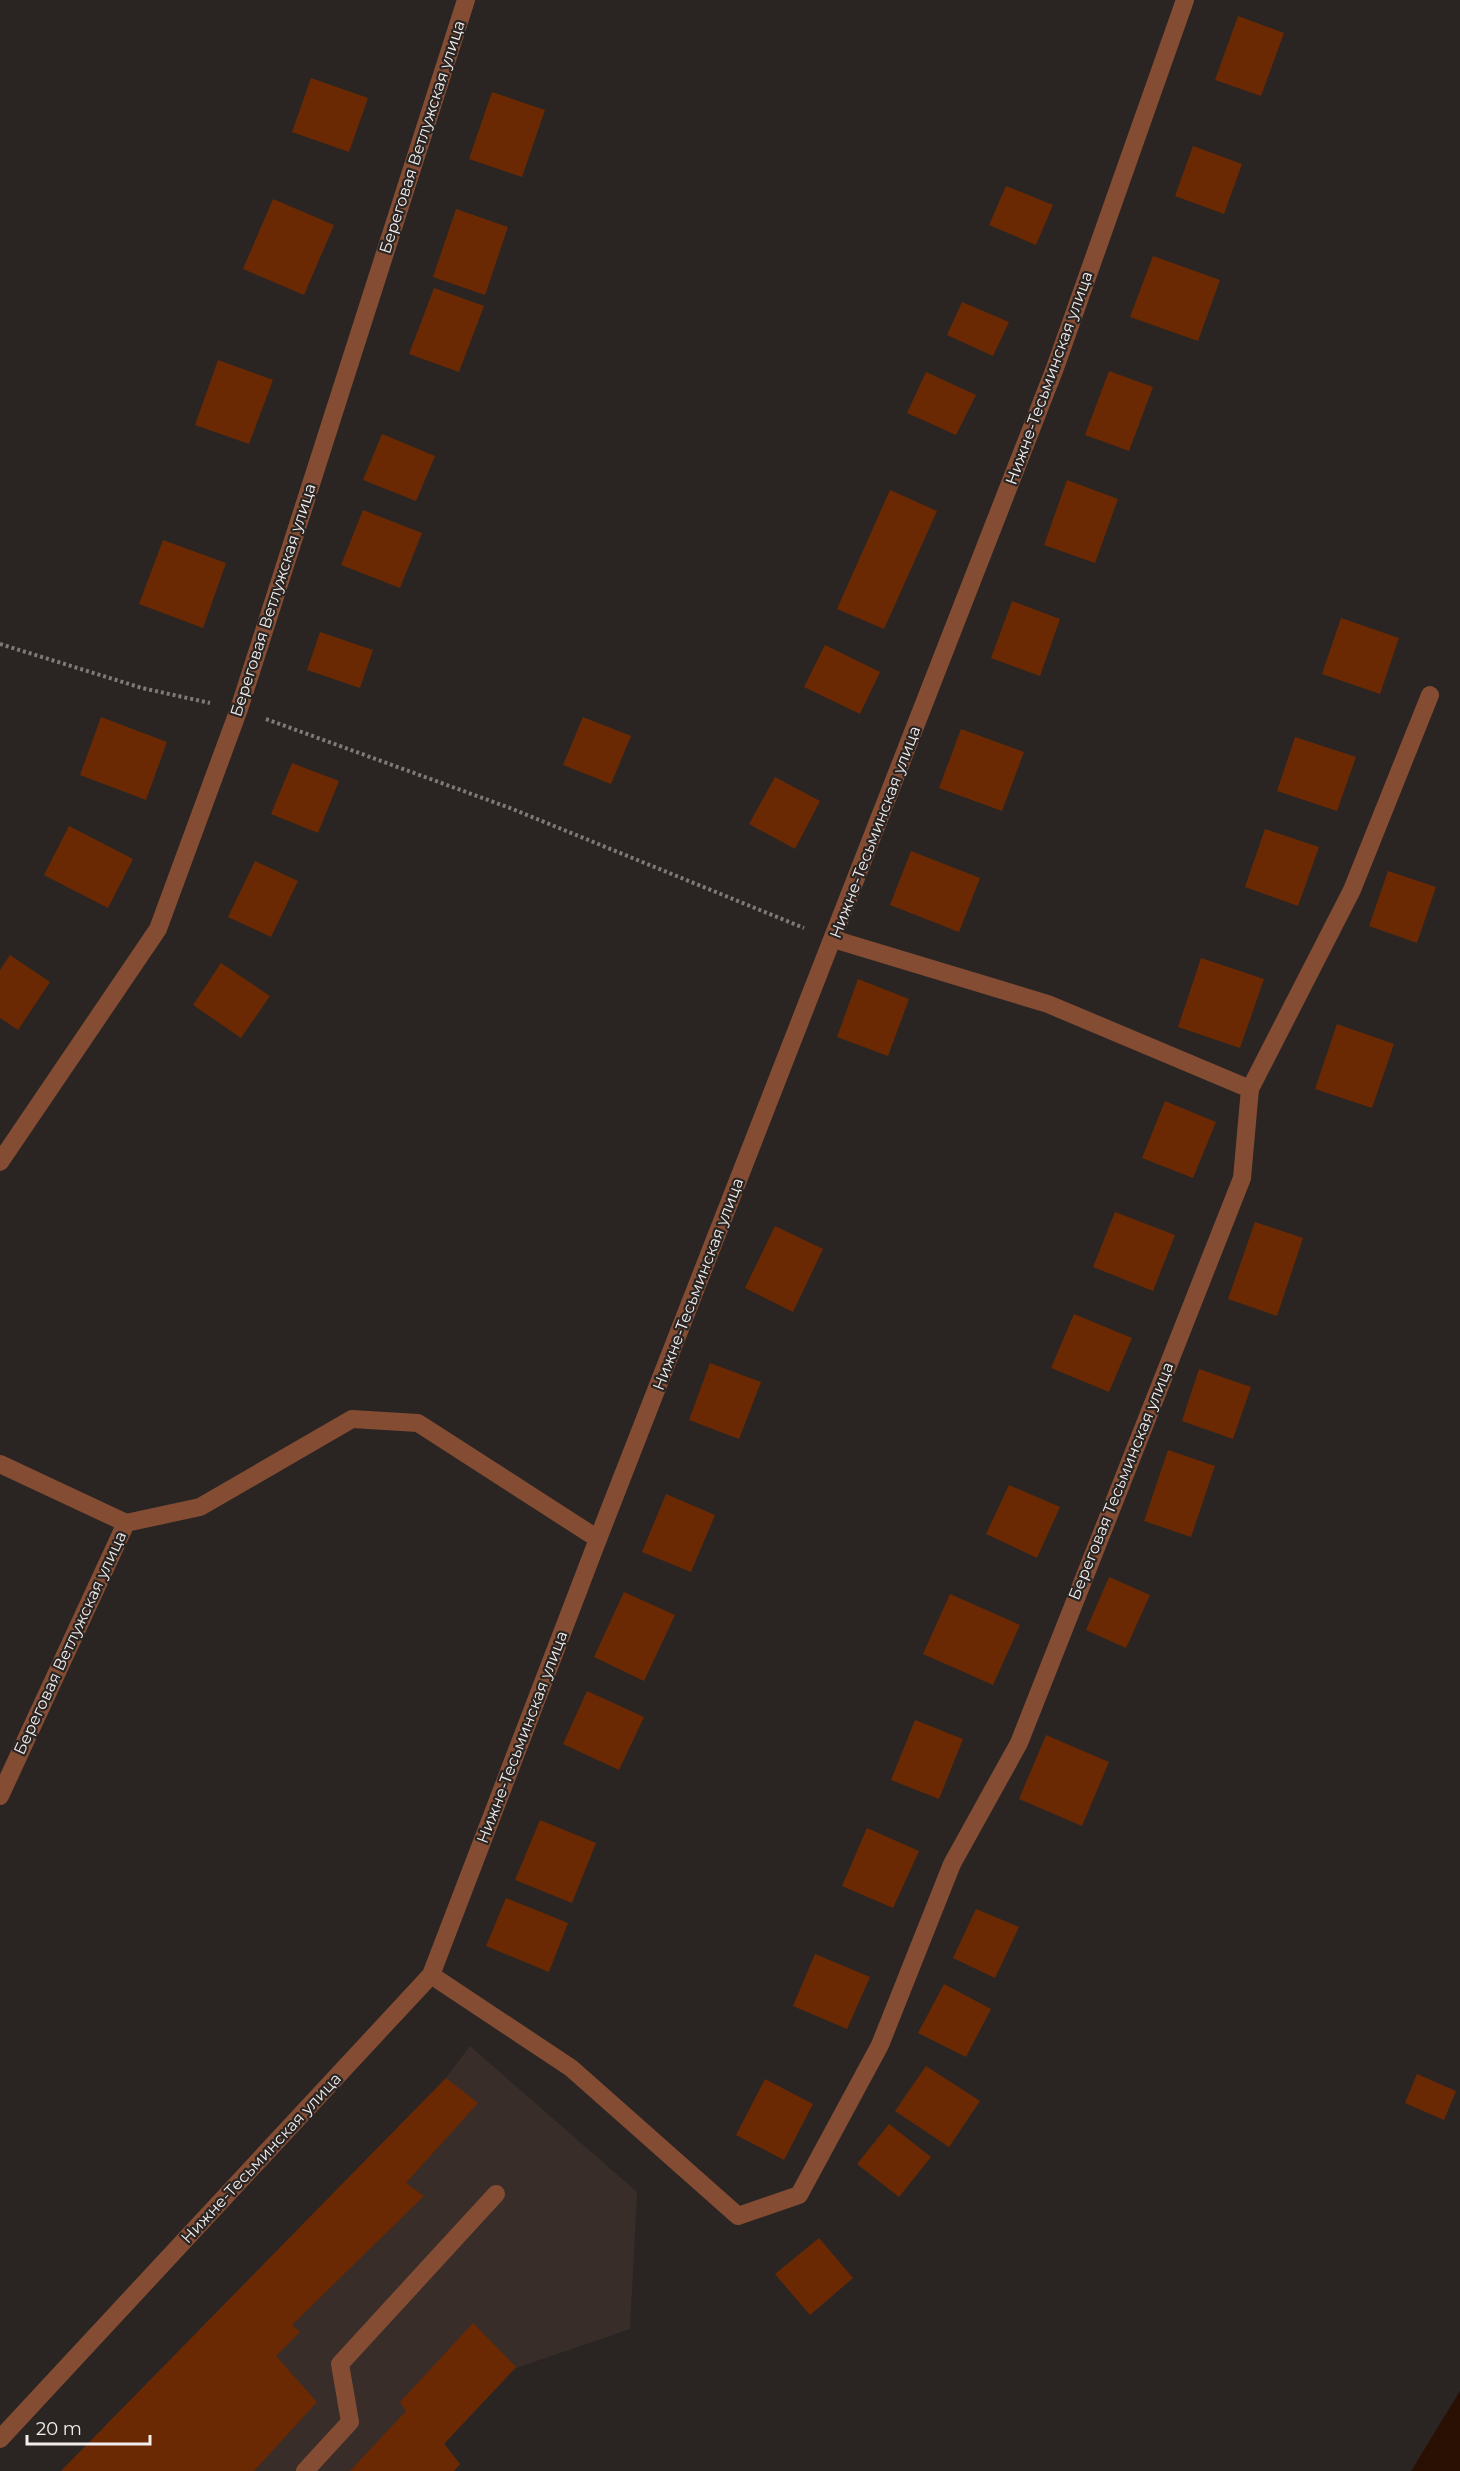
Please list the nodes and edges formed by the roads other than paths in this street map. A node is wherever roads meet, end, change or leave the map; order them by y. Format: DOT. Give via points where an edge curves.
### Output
graph roads {
  1 [pos="466,0"];
  2 [pos="1185,0"];
  3 [pos="1430,695"];
  4 [pos="833,939"];
  5 [pos="1250,1089"];
  6 [pos="0,1162"];
  7 [pos="0,1464"];
  8 [pos="126,1523"];
  9 [pos="598,1539"];
  10 [pos="0,1796"];
  11 [pos="431,1975"];
  12 [pos="496,2194"];
  13 [pos="0,2439"];
  14 [pos="305,2471"];
  1 -- 6 [label="street, Береговая Ветлужская улица" via="239,710 158,930"];
  2 -- 4 [label="street, Нижне-Тесьминская улица" via="1055,368"];
  3 -- 5 [label="street, Береговая Тесьминская улица" via="1352,890"];
  4 -- 5 [label="street" via="1048,1004"];
  4 -- 9 [label="street, Нижне-Тесьминская улица"];
  5 -- 11 [label="street, Береговая Тесьминская улица" via="1242,1178 1019,1743 952,1864 880,2045 800,2194 738,2216 571,2068"];
  7 -- 8 [label="street"];
  8 -- 9 [label="street" via="200,1507 352,1419 418,1423"];
  8 -- 10 [label="street, Береговая Ветлужская улица"];
  9 -- 11 [label="street, Нижне-Тесьминская улица"];
  11 -- 13 [label="street, Нижне-Тесьминская улица"];
  12 -- 14 [label="street" via="340,2364 350,2422"];
}
